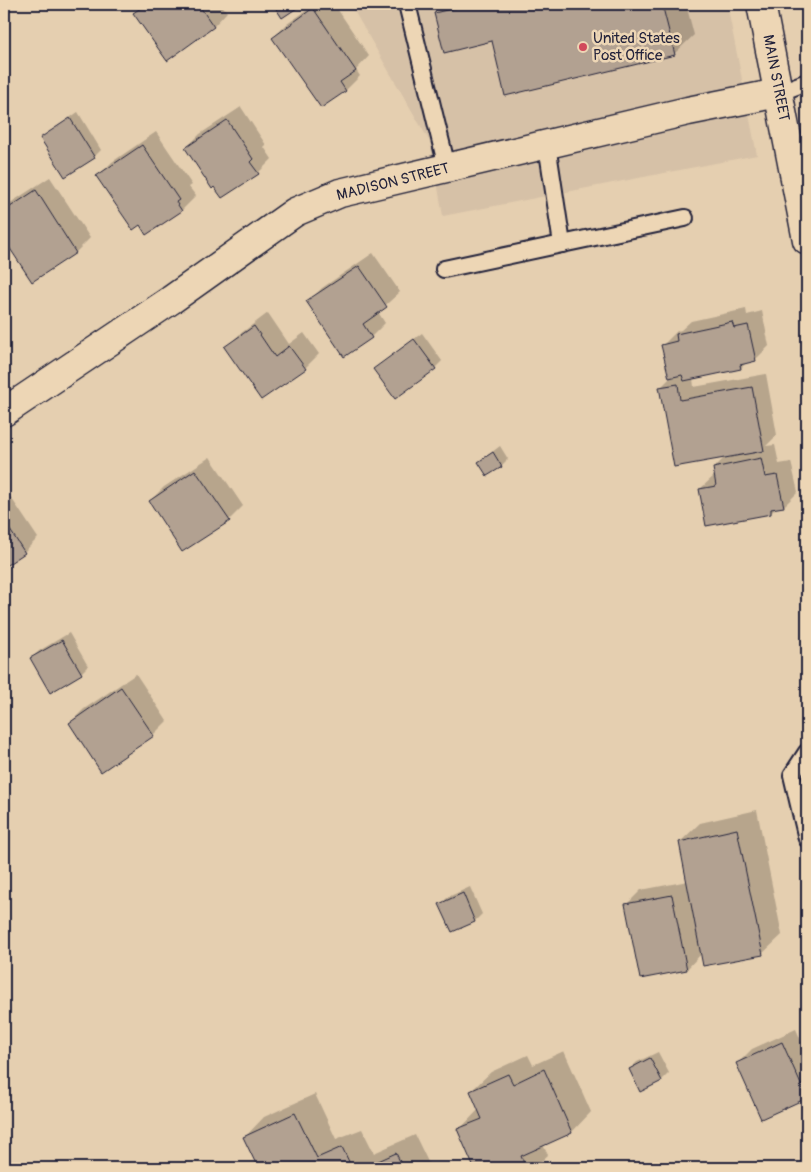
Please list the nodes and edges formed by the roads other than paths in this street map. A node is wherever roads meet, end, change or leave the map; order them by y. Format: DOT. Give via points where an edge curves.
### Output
graph roads {
  1 [pos="408,4"];
  2 [pos="761,4"];
  3 [pos="807,82"];
  4 [pos="778,93"];
  5 [pos="547,145"];
  6 [pos="447,167"];
  7 [pos="686,218"];
  8 [pos="807,240"];
  9 [pos="562,244"];
  10 [pos="444,269"];
  11 [pos="4,412"];
  12 [pos="807,752"];
  13 [pos="807,839"];
  1 -- 6 [label="lane"];
  2 -- 4 [label="street, MAIN STREET"];
  3 -- 4 [label="lane"];
  4 -- 5 [label="street, MADISON STREET"];
  4 -- 8 [label="street, MAIN STREET"];
  5 -- 6 [label="street, MADISON STREET"];
  5 -- 9 [label="lane"];
  6 -- 11 [label="street, MADISON STREET" via="340,193 295,212"];
  7 -- 9 [label="lane"];
  9 -- 10 [label="lane"];
  12 -- 13 [label="lane" via="792,775"];
}
